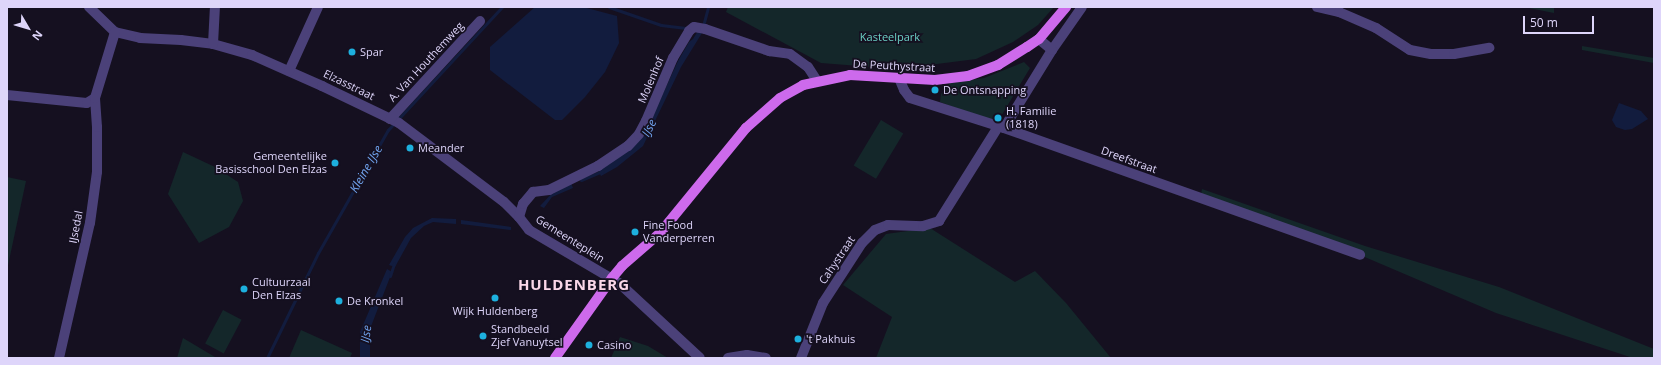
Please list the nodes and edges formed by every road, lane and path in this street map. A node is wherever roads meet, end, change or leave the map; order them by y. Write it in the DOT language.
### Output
graph roads {
  1 [pos="89,7"];
  2 [pos="214,7"];
  3 [pos="318,7"];
  4 [pos="1066,7"];
  5 [pos="1082,7"];
  6 [pos="1317,7"];
  7 [pos="480,21"];
  8 [pos="115,32"];
  9 [pos="1039,39"];
  10 [pos="213,44"];
  11 [pos="1490,48"];
  12 [pos="1052,50"];
  13 [pos="289,71"];
  14 [pos="899,78"];
  15 [pos="817,81"];
  16 [pos="7,95"];
  17 [pos="95,98"];
  18 [pos="393,121"];
  19 [pos="1001,128"];
  20 [pos="519,217"];
  21 [pos="1360,255"];
  22 [pos="612,278"];
  23 [pos="563,353"];
  24 [pos="59,358"];
  25 [pos="555,358"];
  26 [pos="700,358"];
  27 [pos="728,358"];
  28 [pos="766,358"];
  29 [pos="801,358"];
  1 -- 8 [label="street"];
  2 -- 10 [label="street"];
  3 -- 13 [label="street"];
  4 -- 9 [label="main road, De Peuthystraat"];
  5 -- 12 [label="street"];
  6 -- 11 [label="street"];
  7 -- 18 [label="street, A. Van Houthemweg"];
  8 -- 10 [label="street, Elzasstraat"];
  8 -- 17 [label="street"];
  9 -- 12 [label="street"];
  9 -- 14 [label="main road, De Peuthystraat"];
  10 -- 13 [label="street, Elzasstraat"];
  12 -- 19 [label="street"];
  13 -- 18 [label="street, Elzasstraat"];
  14 -- 15 [label="main road, De Peuthystraat"];
  14 -- 19 [label="street, Dreefstraat"];
  15 -- 20 [label="street, Molenhof"];
  15 -- 22 [label="main road, De Peuthystraat"];
  16 -- 17 [label="street"];
  17 -- 24 [label="street, IJsedal"];
  18 -- 20 [label="street, Elzasstraat"];
  19 -- 21 [label="street, Dreefstraat"];
  19 -- 29 [label="street, Cahystraat"];
  20 -- 22 [label="street, Gemeenteplein"];
  22 -- 23 [label="main road"];
  22 -- 26 [label="street, Gemeenteplein"];
  23 -- 25 [label="main road"];
  27 -- 28 [label="street"];
}
